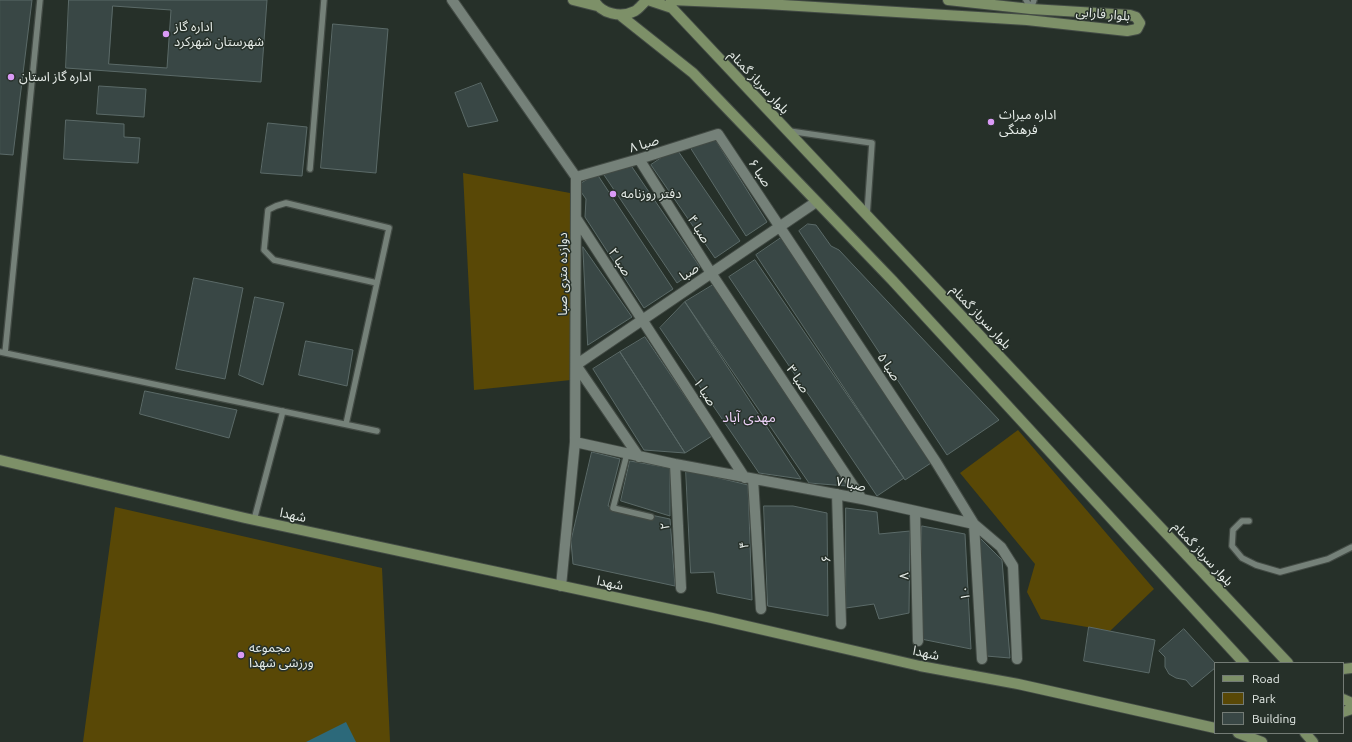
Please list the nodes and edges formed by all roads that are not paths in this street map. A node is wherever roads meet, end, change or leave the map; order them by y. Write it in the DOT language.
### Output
graph roads {
  1 [pos="40,0"];
  2 [pos="324,0"];
  3 [pos="452,0"];
  4 [pos="573,0"];
  5 [pos="647,0"];
  6 [pos="671,0"];
  7 [pos="948,0"];
  8 [pos="766,2"];
  9 [pos="595,3"];
  10 [pos="1030,3"];
  11 [pos="620,15"];
  12 [pos="1027,20"];
  13 [pos="787,131"];
  14 [pos="718,134"];
  15 [pos="639,159"];
  16 [pos="310,169"];
  17 [pos="576,177"];
  18 [pos="816,202"];
  19 [pos="866,215"];
  20 [pos="576,218"];
  21 [pos="780,226"];
  22 [pos="711,273"];
  23 [pos="377,283"];
  24 [pos="642,320"];
  25 [pos="3,352"];
  26 [pos="576,365"];
  27 [pos="283,411"];
  28 [pos="346,424"];
  29 [pos="377,431"];
  30 [pos="575,442"];
  31 [pos="627,454"];
  32 [pos="639,457"];
  33 [pos="0,460"];
  34 [pos="675,464"];
  35 [pos="749,478"];
  36 [pos="836,494"];
  37 [pos="862,499"];
  38 [pos="915,511"];
  39 [pos="651,517"];
  40 [pos="254,520"];
  41 [pos="1250,521"];
  42 [pos="974,524"];
  43 [pos="1352,547"];
  44 [pos="561,586"];
  45 [pos="681,588"];
  46 [pos="761,609"];
  47 [pos="841,624"];
  48 [pos="918,641"];
  49 [pos="982,659"];
  50 [pos="1017,659"];
  51 [pos="1286,661"];
  52 [pos="1243,662"];
  53 [pos="1214,728"];
  54 [pos="1241,734"];
  55 [pos="1306,734"];
  56 [pos="1262,742"];
  57 [pos="1313,742"];
  1 -- 25 [label="lane"];
  2 -- 16 [label="lane"];
  3 -- 17 [label="street"];
  4 -- 9 [label="main road"];
  5 -- 11 [label="main road"];
  5 -- 13 [label="main road, بلوار سرباز گمنام"];
  6 -- 8 [label="main road, بلوار فارابی"];
  7 -- 10 [label="main road, بلوار فارابی"];
  8 -- 12 [label="main road, بلوار فارابی"];
  9 -- 11 [label="main road"];
  10 -- 12 [label="main road"];
  10 -- 12 [label="main road, بلوار فارابی"];
  11 -- 18 [label="main road"];
  13 -- 19 [label="main road, بلوار سرباز گمنام"];
  13 -- 19 [label="lane"];
  14 -- 15 [label="street, صبا ۸"];
  14 -- 21 [label="street, صبا ۶"];
  15 -- 17 [label="street, صبا ۸"];
  15 -- 22 [label="street, صبا ۴"];
  17 -- 20 [label="street, دوازده متری صبا"];
  18 -- 21 [label="street, صبا"];
  18 -- 52 [label="main road"];
  19 -- 51 [label="main road, بلوار سرباز گمنام"];
  20 -- 24 [label="street, صبا ۲"];
  20 -- 26 [label="street, دوازده متری صبا"];
  21 -- 22 [label="street, صبا"];
  21 -- 42 [label="street, صبا ۵"];
  22 -- 24 [label="street, صبا"];
  22 -- 37 [label="street, صبا ۳"];
  23 -- 23 [label="lane"];
  23 -- 28 [label="lane"];
  24 -- 26 [label="street, صبا"];
  24 -- 35 [label="street, صبا ۱"];
  25 -- 27 [label="lane"];
  26 -- 30 [label="street, دوازده متری صبا"];
  26 -- 32 [label="street"];
  27 -- 28 [label="lane"];
  27 -- 40 [label="lane"];
  28 -- 29 [label="lane"];
  30 -- 31 [label="street, صبا ۷"];
  30 -- 44 [label="street, دوازده متری صبا"];
  31 -- 32 [label="street, صبا ۷"];
  31 -- 39 [label="lane"];
  32 -- 34 [label="street, صبا ۷"];
  33 -- 40 [label="main road, شهدا"];
  34 -- 35 [label="street, صبا ۷"];
  34 -- 45 [label="street, ۲"];
  35 -- 36 [label="street, صبا ۷"];
  35 -- 46 [label="street, ۴"];
  36 -- 37 [label="street, صبا ۷"];
  36 -- 47 [label="street, ۶"];
  37 -- 38 [label="street, صبا ۷"];
  38 -- 42 [label="street, صبا ۷"];
  38 -- 48 [label="street, ۸"];
  40 -- 44 [label="main road, شهدا"];
  41 -- 43 [label="lane"];
  42 -- 49 [label="street, ۱۰"];
  42 -- 50 [label="street, صبا ۷"];
  44 -- 53 [label="main road, شهدا"];
  54 -- 56 [label="main road"];
  55 -- 57 [label="main road"];
}
